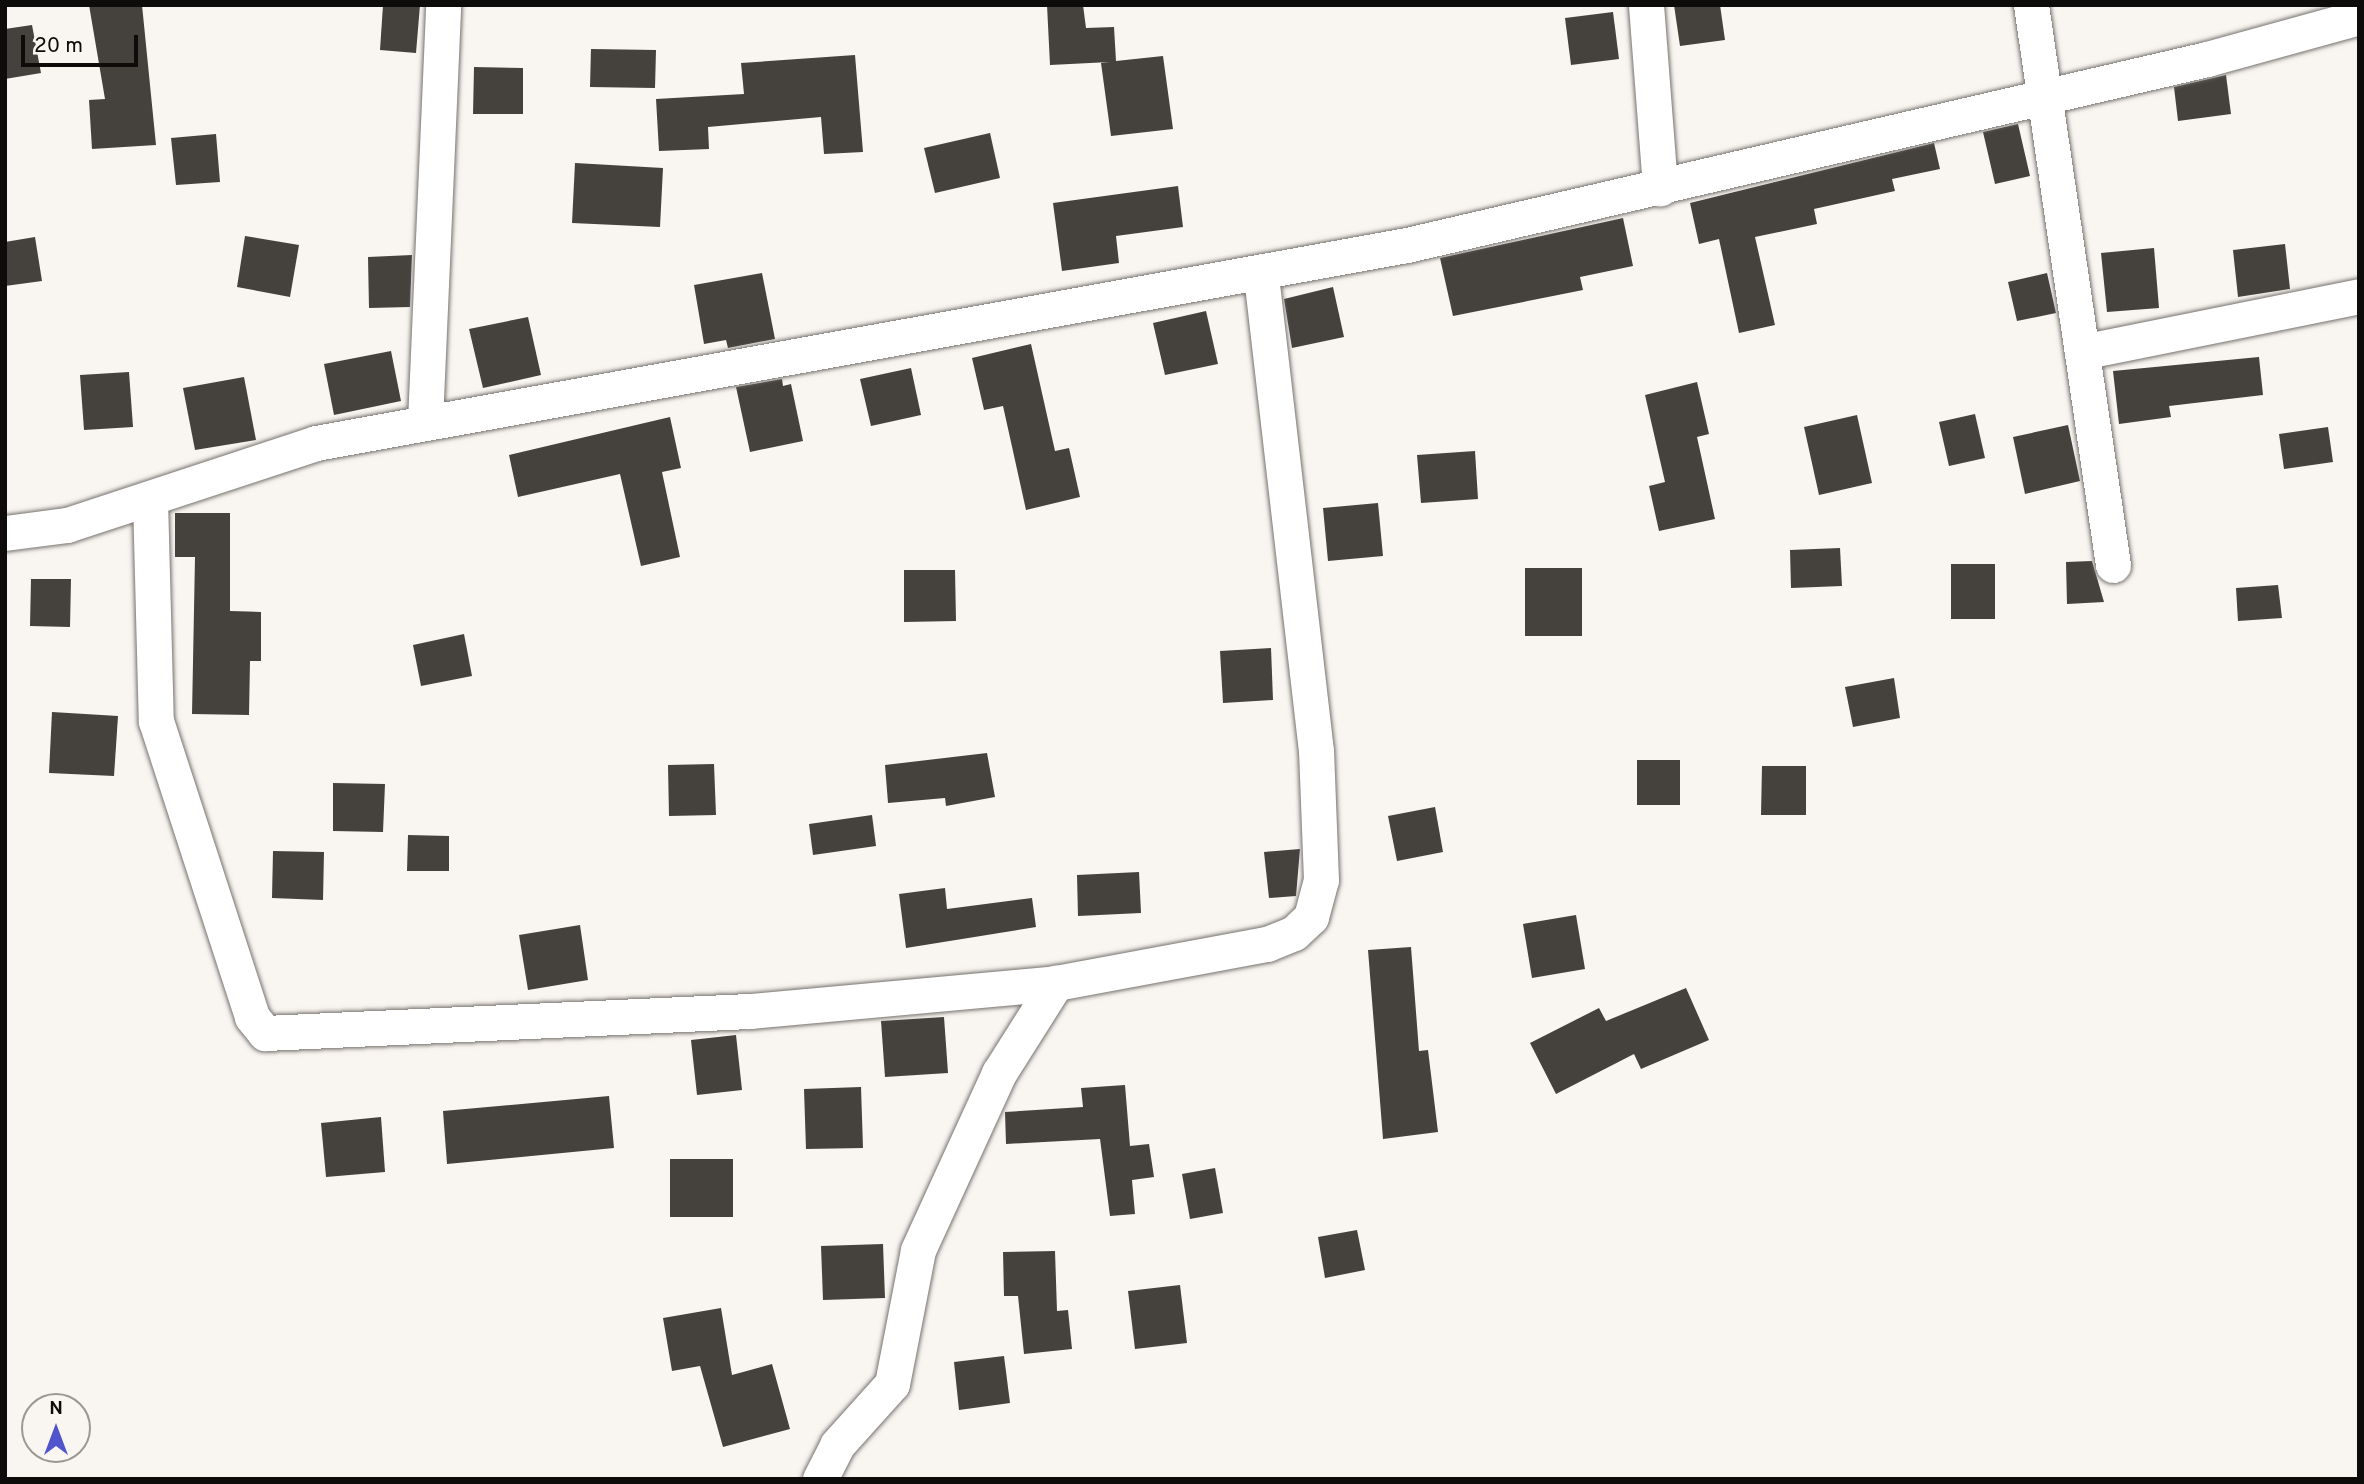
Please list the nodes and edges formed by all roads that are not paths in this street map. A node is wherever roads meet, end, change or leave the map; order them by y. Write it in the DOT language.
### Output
graph roads {
  1 [pos="443,5"];
  2 [pos="1646,5"];
  3 [pos="2031,5"];
  4 [pos="2359,18"];
  5 [pos="2044,96"];
  6 [pos="1660,188"];
  7 [pos="1261,272"];
  8 [pos="2359,296"];
  9 [pos="2081,352"];
  10 [pos="425,422"];
  11 [pos="150,499"];
  12 [pos="5,533"];
  13 [pos="2113,565"];
  14 [pos="1056,983"];
  15 [pos="820,1479"];
  1 -- 10 [label="street"];
  2 -- 6 [label="street"];
  3 -- 5 [label="street"];
  4 -- 5 [label="street"];
  5 -- 6 [label="street"];
  5 -- 9 [label="street"];
  6 -- 7 [label="street"];
  7 -- 10 [label="street"];
  7 -- 14 [label="street"];
  8 -- 9 [label="street"];
  9 -- 13 [label="street"];
  10 -- 11 [label="street"];
  11 -- 12 [label="street"];
  11 -- 14 [label="street"];
  14 -- 15 [label="street"];
}
